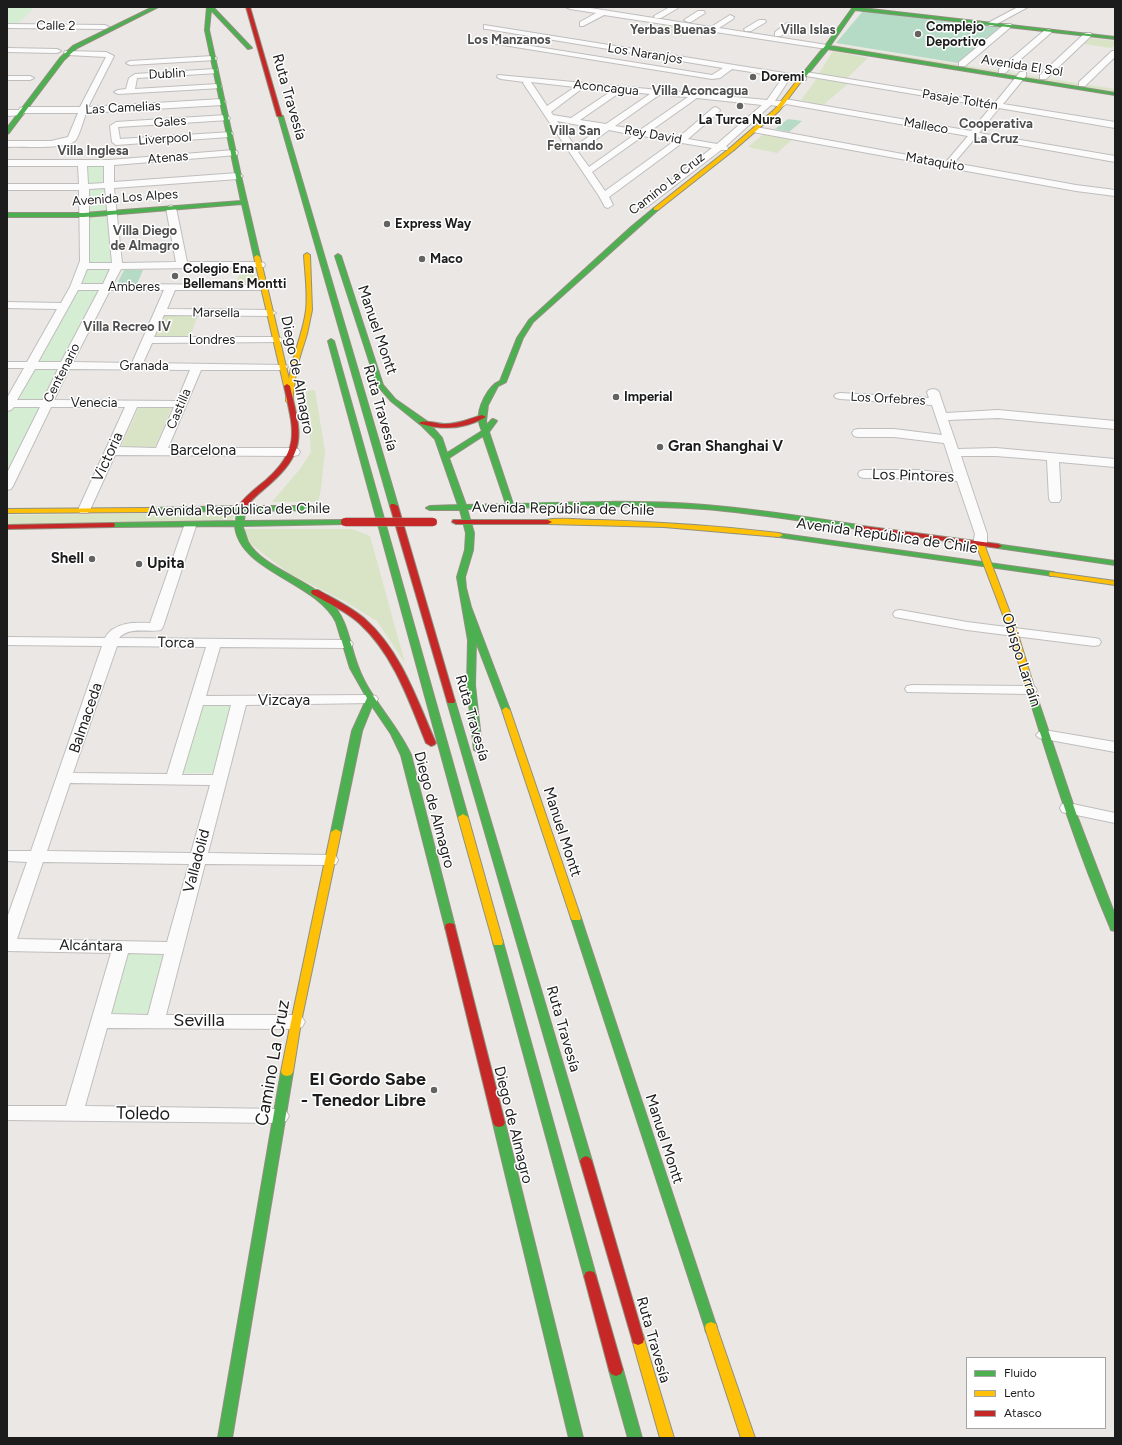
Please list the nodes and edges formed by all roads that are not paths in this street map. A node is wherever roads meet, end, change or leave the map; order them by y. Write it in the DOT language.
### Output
graph roads {
  1 [pos="146,7"];
  2 [pos="156,7"];
  3 [pos="210,7"];
  4 [pos="248,7"];
  5 [pos="570,7"];
  6 [pos="1024,7"];
  7 [pos="601,8"];
  8 [pos="674,8"];
  9 [pos="855,8"];
  10 [pos="630,12"];
  11 [pos="701,13"];
  12 [pos="658,16"];
  13 [pos="730,17"];
  14 [pos="688,20"];
  15 [pos="762,22"];
  16 [pos="582,24"];
  17 [pos="990,24"];
  18 [pos="7,26"];
  19 [pos="790,26"];
  20 [pos="1008,26"];
  21 [pos="105,27"];
  22 [pos="244,27"];
  23 [pos="715,27"];
  24 [pos="748,29"];
  25 [pos="1049,31"];
  26 [pos="778,34"];
  27 [pos="1088,35"];
  28 [pos="1115,38"];
  29 [pos="828,45"];
  30 [pos="7,50"];
  31 [pos="57,51"];
  32 [pos="633,52"];
  33 [pos="68,53"];
  34 [pos="1115,53"];
  35 [pos="213,58"];
  36 [pos="44,61"];
  37 [pos="619,62"];
  38 [pos="130,63"];
  39 [pos="962,64"];
  40 [pos="729,67"];
  41 [pos="215,71"];
  42 [pos="1002,71"];
  43 [pos="32,75"];
  44 [pos="788,76"];
  45 [pos="804,76"];
  46 [pos="1021,76"];
  47 [pos="501,77"];
  48 [pos="1043,77"];
  49 [pos="7,78"];
  50 [pos="527,83"];
  51 [pos="1082,84"];
  52 [pos="582,85"];
  53 [pos="218,86"];
  54 [pos="620,89"];
  55 [pos="1115,89"];
  56 [pos="21,90"];
  57 [pos="130,91"];
  58 [pos="118,92"];
  59 [pos="656,93"];
  60 [pos="1115,94"];
  61 [pos="696,96"];
  62 [pos="222,102"];
  63 [pos="769,103"];
  64 [pos="784,103"];
  65 [pos="997,106"];
  66 [pos="83,110"];
  67 [pos="716,110"];
  68 [pos="22,112"];
  69 [pos="7,113"];
  70 [pos="548,114"];
  71 [pos="226,118"];
  72 [pos="573,121"];
  73 [pos="1115,125"];
  74 [pos="114,126"];
  75 [pos="609,127"];
  76 [pos="756,130"];
  77 [pos="7,132"];
  78 [pos="643,133"];
  79 [pos="229,134"];
  80 [pos="974,134"];
  81 [pos="681,140"];
  82 [pos="7,144"];
  83 [pos="289,147"];
  84 [pos="719,147"];
  85 [pos="732,149"];
  86 [pos="574,151"];
  87 [pos="234,153"];
  88 [pos="302,159"];
  89 [pos="1115,159"];
  90 [pos="7,163"];
  91 [pos="82,163"];
  92 [pos="109,163"];
  93 [pos="949,164"];
  94 [pos="587,172"];
  95 [pos="238,176"];
  96 [pos="109,186"];
  97 [pos="7,187"];
  98 [pos="84,187"];
  99 [pos="1115,193"];
  100 [pos="604,196"];
  101 [pos="244,202"];
  102 [pos="608,205"];
  103 [pos="644,205"];
  104 [pos="171,208"];
  105 [pos="112,213"];
  106 [pos="7,215"];
  107 [pos="84,215"];
  108 [pos="324,264"];
  109 [pos="182,265"];
  110 [pos="260,265"];
  111 [pos="84,266"];
  112 [pos="117,266"];
  113 [pos="75,287"];
  114 [pos="107,287"];
  115 [pos="170,287"];
  116 [pos="265,287"];
  117 [pos="317,293"];
  118 [pos="7,305"];
  119 [pos="65,306"];
  120 [pos="160,312"];
  121 [pos="271,313"];
  122 [pos="328,331"];
  123 [pos="148,340"];
  124 [pos="277,340"];
  125 [pos="7,365"];
  126 [pos="30,365"];
  127 [pos="65,366"];
  128 [pos="136,366"];
  129 [pos="197,366"];
  130 [pos="282,367"];
  131 [pos="840,396"];
  132 [pos="934,397"];
  133 [pos="289,401"];
  134 [pos="47,403"];
  135 [pos="133,404"];
  136 [pos="181,404"];
  137 [pos="8,405"];
  138 [pos="498,412"];
  139 [pos="941,416"];
  140 [pos="482,418"];
  141 [pos="423,423"];
  142 [pos="1115,425"];
  143 [pos="486,431"];
  144 [pos="858,433"];
  145 [pos="949,440"];
  146 [pos="112,451"];
  147 [pos="161,451"];
  148 [pos="294,452"];
  149 [pos="953,453"];
  150 [pos="445,457"];
  151 [pos="1053,458"];
  152 [pos="1115,463"];
  153 [pos="864,474"];
  154 [pos="962,478"];
  155 [pos="7,486"];
  156 [pos="1055,499"];
  157 [pos="510,505"];
  158 [pos="462,507"];
  159 [pos="328,508"];
  160 [pos="367,508"];
  161 [pos="407,508"];
  162 [pos="426,508"];
  163 [pos="240,509"];
  164 [pos="84,510"];
  165 [pos="7,511"];
  166 [pos="808,520"];
  167 [pos="468,522"];
  168 [pos="239,525"];
  169 [pos="190,526"];
  170 [pos="7,527"];
  171 [pos="791,536"];
  172 [pos="980,544"];
  173 [pos="1115,563"];
  174 [pos="987,564"];
  175 [pos="1115,583"];
  176 [pos="315,592"];
  177 [pos="467,607"];
  178 [pos="900,614"];
  179 [pos="156,626"];
  180 [pos="1014,631"];
  181 [pos="7,641"];
  182 [pos="1094,642"];
  183 [pos="112,643"];
  184 [pos="171,643"];
  185 [pos="214,644"];
  186 [pos="346,644"];
  187 [pos="912,689"];
  188 [pos="1030,690"];
  189 [pos="371,699"];
  190 [pos="197,700"];
  191 [pos="240,701"];
  192 [pos="1044,736"];
  193 [pos="1115,747"];
  194 [pos="64,778"];
  195 [pos="173,779"];
  196 [pos="219,780"];
  197 [pos="460,806"];
  198 [pos="1068,808"];
  199 [pos="485,813"];
  200 [pos="1115,818"];
  201 [pos="7,856"];
  202 [pos="37,856"];
  203 [pos="198,858"];
  204 [pos="330,860"];
  205 [pos="1107,891"];
  206 [pos="1115,928"];
  207 [pos="7,944"];
  208 [pos="121,947"];
  209 [pos="174,948"];
  210 [pos="101,1020"];
  211 [pos="155,1021"];
  212 [pos="296,1022"];
  213 [pos="7,1113"];
  214 [pos="73,1114"];
  215 [pos="279,1116"];
  216 [pos="225,1438"];
  217 [pos="576,1438"];
  218 [pos="635,1438"];
  219 [pos="667,1438"];
  220 [pos="748,1438"];
  1 -- 21 [label="main road"];
  2 -- 33 [label="main road"];
  3 -- 22 [label="main road, Ruta Travesía"];
  3 -- 35 [label="main road, Diego de Almagro"];
  4 -- 83 [label="main road, Ruta Travesía"];
  5 -- 7 [label="street, Avenida El Sol"];
  6 -- 17 [label="street"];
  7 -- 10 [label="street, Avenida El Sol"];
  7 -- 16 [label="street"];
  8 -- 12 [label="street"];
  9 -- 17 [label="main road"];
  9 -- 29 [label="main road, Camino La Cruz"];
  10 -- 12 [label="street, Avenida El Sol"];
  10 -- 23 [label="street, Avenida El Sol"];
  11 -- 14 [label="street"];
  12 -- 14 [label="street, Avenida El Sol"];
  13 -- 23 [label="street"];
  14 -- 23 [label="street, Avenida El Sol"];
  15 -- 24 [label="street"];
  17 -- 20 [label="main road"];
  18 -- 21 [label="street, Calle 2"];
  19 -- 26 [label="street"];
  20 -- 25 [label="main road"];
  20 -- 39 [label="street"];
  21 -- 31 [label="main road"];
  23 -- 24 [label="street, Avenida El Sol"];
  23 -- 29 [label="street, Avenida El Sol"];
  24 -- 26 [label="street, Avenida El Sol"];
  25 -- 27 [label="main road"];
  25 -- 42 [label="street"];
  26 -- 29 [label="street, Avenida El Sol"];
  27 -- 28 [label="main road"];
  27 -- 48 [label="street"];
  29 -- 39 [label="main road, Avenida El Sol"];
  29 -- 45 [label="main road, Camino La Cruz"];
  29 -- 46 [label="main road, Avenida El Sol"];
  30 -- 31 [label="street"];
  31 -- 36 [label="main road"];
  32 -- 37 [label="street"];
  32 -- 37 [label="street, Los Naranjos"];
  32 -- 40 [label="street, Los Naranjos"];
  33 -- 66 [label="street"];
  33 -- 68 [label="main road"];
  34 -- 51 [label="street"];
  35 -- 38 [label="street"];
  35 -- 41 [label="main road, Diego de Almagro"];
  37 -- 40 [label="street"];
  39 -- 42 [label="main road, Avenida El Sol"];
  40 -- 44 [label="street, Los Naranjos"];
  41 -- 53 [label="main road, Diego de Almagro"];
  41 -- 57 [label="street, Dublin"];
  42 -- 46 [label="main road, Avenida El Sol"];
  43 -- 49 [label="street"];
  43 -- 56 [label="main road"];
  44 -- 45 [label="street, Los Naranjos"];
  44 -- 63 [label="street"];
  45 -- 64 [label="main road, Camino La Cruz"];
  45 -- 65 [label="street, Pasaje Toltén"];
  46 -- 48 [label="main road, Avenida El Sol"];
  46 -- 60 [label="main road, Avenida El Sol"];
  46 -- 65 [label="street"];
  47 -- 52 [label="street, Aconcagua"];
  48 -- 51 [label="main road, Avenida El Sol"];
  50 -- 70 [label="street"];
  51 -- 55 [label="main road, Avenida El Sol"];
  52 -- 54 [label="street, Aconcagua"];
  52 -- 70 [label="street"];
  53 -- 57 [label="street"];
  53 -- 62 [label="main road, Diego de Almagro"];
  54 -- 59 [label="street, Aconcagua"];
  54 -- 72 [label="street"];
  57 -- 58 [label="street"];
  59 -- 61 [label="street, Aconcagua"];
  59 -- 75 [label="street"];
  61 -- 63 [label="street, Aconcagua"];
  61 -- 78 [label="street"];
  62 -- 66 [label="street, Las Camelias"];
  62 -- 71 [label="main road, Diego de Almagro"];
  63 -- 64 [label="street, Aconcagua"];
  63 -- 84 [label="street"];
  64 -- 76 [label="main road, Camino La Cruz"];
  64 -- 80 [label="street, Malleco"];
  65 -- 73 [label="street, Pasaje Toltén"];
  65 -- 80 [label="street"];
  66 -- 68 [label="street, Las Camelias"];
  66 -- 82 [label="street"];
  67 -- 81 [label="street"];
  68 -- 69 [label="street, Las Camelias"];
  68 -- 77 [label="main road"];
  70 -- 72 [label="street, Rey David"];
  70 -- 86 [label="street"];
  71 -- 74 [label="street, Gales"];
  71 -- 79 [label="main road, Diego de Almagro"];
  72 -- 75 [label="street, Rey David"];
  74 -- 79 [label="street, Liverpool"];
  75 -- 78 [label="street, Rey David"];
  75 -- 86 [label="street"];
  76 -- 85 [label="main road, Camino La Cruz"];
  76 -- 93 [label="street, Mataquito"];
  78 -- 81 [label="street, Rey David"];
  78 -- 94 [label="street"];
  79 -- 87 [label="main road, Diego de Almagro"];
  80 -- 89 [label="street, Malleco"];
  80 -- 93 [label="street"];
  81 -- 84 [label="street, Rey David"];
  81 -- 100 [label="street"];
  83 -- 88 [label="main road"];
  83 -- 108 [label="main road, Ruta Travesía"];
  84 -- 85 [label="street, Rey David"];
  84 -- 103 [label="street"];
  85 -- 140 [label="main road, Camino La Cruz"];
  86 -- 94 [label="street"];
  87 -- 92 [label="street, Atenas"];
  87 -- 95 [label="main road, Diego de Almagro"];
  90 -- 91 [label="street, Atenas"];
  91 -- 92 [label="street, Atenas"];
  91 -- 98 [label="street, Centenario"];
  92 -- 96 [label="street"];
  93 -- 99 [label="street, Mataquito"];
  94 -- 100 [label="street"];
  95 -- 96 [label="street"];
  95 -- 101 [label="main road, Diego de Almagro"];
  96 -- 98 [label="street"];
  96 -- 105 [label="street"];
  97 -- 98 [label="street"];
  98 -- 107 [label="street, Centenario"];
  100 -- 102 [label="street"];
  101 -- 104 [label="main road, Avenida Los Alpes"];
  101 -- 110 [label="main road, Diego de Almagro"];
  104 -- 105 [label="main road, Avenida Los Alpes"];
  104 -- 109 [label="street"];
  105 -- 107 [label="main road, Avenida Los Alpes"];
  105 -- 112 [label="street"];
  106 -- 107 [label="main road, Avenida Los Alpes"];
  107 -- 111 [label="street, Centenario"];
  108 -- 141 [label="main road, Manuel Montt"];
  108 -- 199 [label="main road, Ruta Travesía"];
  109 -- 110 [label="street, Amberes"];
  109 -- 112 [label="street, Amberes"];
  110 -- 116 [label="main road, Diego de Almagro"];
  111 -- 112 [label="street, Amberes"];
  111 -- 113 [label="street, Centenario"];
  112 -- 114 [label="street, Centenario"];
  113 -- 114 [label="street, Amberes"];
  113 -- 119 [label="street, Centenario"];
  114 -- 115 [label="street, Amberes"];
  114 -- 127 [label="street, Centenario"];
  115 -- 116 [label="street, Amberes"];
  115 -- 120 [label="street"];
  116 -- 121 [label="main road, Diego de Almagro"];
  117 -- 133 [label="main road"];
  118 -- 119 [label="street"];
  119 -- 126 [label="street, Centenario"];
  120 -- 121 [label="street, Marsella"];
  120 -- 123 [label="street"];
  121 -- 124 [label="main road, Diego de Almagro"];
  122 -- 197 [label="main road, Ruta Travesía"];
  123 -- 124 [label="street, Londres"];
  123 -- 128 [label="street"];
  124 -- 130 [label="main road, Diego de Almagro"];
  125 -- 126 [label="street, Granada"];
  126 -- 127 [label="street, Granada"];
  126 -- 137 [label="street, Centenario"];
  127 -- 128 [label="street, Granada"];
  127 -- 134 [label="street, Centenario"];
  128 -- 129 [label="street, Granada"];
  129 -- 130 [label="street, Granada"];
  129 -- 136 [label="street, Castilla"];
  130 -- 133 [label="main road, Diego de Almagro"];
  131 -- 132 [label="street, Los Orfebres"];
  132 -- 139 [label="street, Obispo Larraín"];
  133 -- 148 [label="main road, Diego de Almagro"];
  134 -- 135 [label="street, Venecia"];
  134 -- 137 [label="street, Venecia"];
  134 -- 155 [label="street, Centenario"];
  135 -- 136 [label="street, Venecia"];
  135 -- 146 [label="street, Victoria"];
  136 -- 147 [label="street, Castilla"];
  138 -- 143 [label="main road"];
  139 -- 142 [label="street"];
  139 -- 145 [label="street, Obispo Larraín"];
  140 -- 141 [label="main road"];
  140 -- 143 [label="main road"];
  141 -- 150 [label="main road, Manuel Montt"];
  143 -- 150 [label="main road"];
  143 -- 157 [label="main road"];
  144 -- 145 [label="street"];
  145 -- 149 [label="street, Obispo Larraín"];
  146 -- 147 [label="street, Barcelona"];
  146 -- 164 [label="street, Victoria"];
  147 -- 148 [label="street, Barcelona"];
  148 -- 163 [label="main road, Diego de Almagro"];
  149 -- 151 [label="street"];
  149 -- 154 [label="street, Obispo Larraín"];
  150 -- 158 [label="main road, Manuel Montt"];
  151 -- 152 [label="street"];
  151 -- 156 [label="street"];
  153 -- 154 [label="street, Los Pintores"];
  154 -- 172 [label="street, Obispo Larraín"];
  157 -- 158 [label="main road, Avenida República de Chile"];
  157 -- 166 [label="main road, Avenida República de Chile"];
  158 -- 162 [label="main road, Avenida República de Chile"];
  158 -- 167 [label="main road, Manuel Montt"];
  159 -- 163 [label="main road, Avenida República de Chile"];
  160 -- 161 [label="main road"];
  163 -- 164 [label="main road, Avenida República de Chile"];
  163 -- 168 [label="main road, Diego de Almagro"];
  164 -- 165 [label="main road, Avenida República de Chile"];
  166 -- 171 [label="main road"];
  166 -- 172 [label="main road, Avenida República de Chile"];
  167 -- 168 [label="main road, Avenida República de Chile, bridge"];
  167 -- 171 [label="main road, Avenida República de Chile"];
  167 -- 177 [label="main road, Manuel Montt"];
  168 -- 169 [label="main road, Avenida República de Chile"];
  168 -- 176 [label="main road, Diego de Almagro"];
  169 -- 170 [label="main road, Avenida República de Chile"];
  169 -- 179 [label="street"];
  171 -- 174 [label="main road, Avenida República de Chile"];
  172 -- 173 [label="main road, Avenida República de Chile"];
  172 -- 174 [label="main road, Obispo Larraín"];
  174 -- 175 [label="main road, Avenida República de Chile"];
  174 -- 180 [label="main road, Obispo Larraín"];
  176 -- 186 [label="main road, Diego de Almagro"];
  176 -- 197 [label="main road"];
  177 -- 199 [label="main road"];
  177 -- 220 [label="main road, Manuel Montt"];
  178 -- 180 [label="street"];
  179 -- 183 [label="street, Balmaceda"];
  179 -- 184 [label="street"];
  180 -- 182 [label="street"];
  180 -- 188 [label="main road, Obispo Larraín"];
  181 -- 183 [label="street, Torca"];
  183 -- 184 [label="street, Torca"];
  183 -- 194 [label="street, Balmaceda"];
  184 -- 185 [label="street, Torca"];
  185 -- 186 [label="street, Torca"];
  185 -- 190 [label="street"];
  186 -- 189 [label="main road, Diego de Almagro"];
  187 -- 188 [label="street"];
  188 -- 192 [label="main road, Obispo Larraín"];
  189 -- 191 [label="street, Vizcaya"];
  189 -- 204 [label="main road, Camino La Cruz"];
  189 -- 217 [label="main road, Diego de Almagro"];
  190 -- 191 [label="street, Vizcaya"];
  190 -- 195 [label="street"];
  191 -- 196 [label="street, Valladolid"];
  192 -- 193 [label="street"];
  192 -- 198 [label="main road, Obispo Larraín"];
  194 -- 195 [label="street"];
  194 -- 202 [label="street, Balmaceda"];
  195 -- 196 [label="street"];
  196 -- 203 [label="street, Valladolid"];
  197 -- 218 [label="main road, Ruta Travesía"];
  198 -- 200 [label="street"];
  198 -- 205 [label="main road, Obispo Larraín"];
  199 -- 219 [label="main road, Ruta Travesía"];
  201 -- 202 [label="street"];
  202 -- 203 [label="street"];
  202 -- 207 [label="street, Balmaceda"];
  203 -- 204 [label="street"];
  203 -- 209 [label="street, Valladolid"];
  204 -- 212 [label="main road, Camino La Cruz"];
  205 -- 206 [label="main road, Obispo Larraín"];
  207 -- 208 [label="street, Alcántara"];
  208 -- 209 [label="street, Alcántara"];
  208 -- 210 [label="street"];
  209 -- 211 [label="street, Valladolid"];
  210 -- 211 [label="street, Sevilla"];
  210 -- 214 [label="street"];
  211 -- 212 [label="street, Sevilla"];
  212 -- 215 [label="main road, Camino La Cruz"];
  213 -- 214 [label="street, Toledo"];
  214 -- 215 [label="street, Toledo"];
  215 -- 216 [label="main road, Camino La Cruz"];
}
